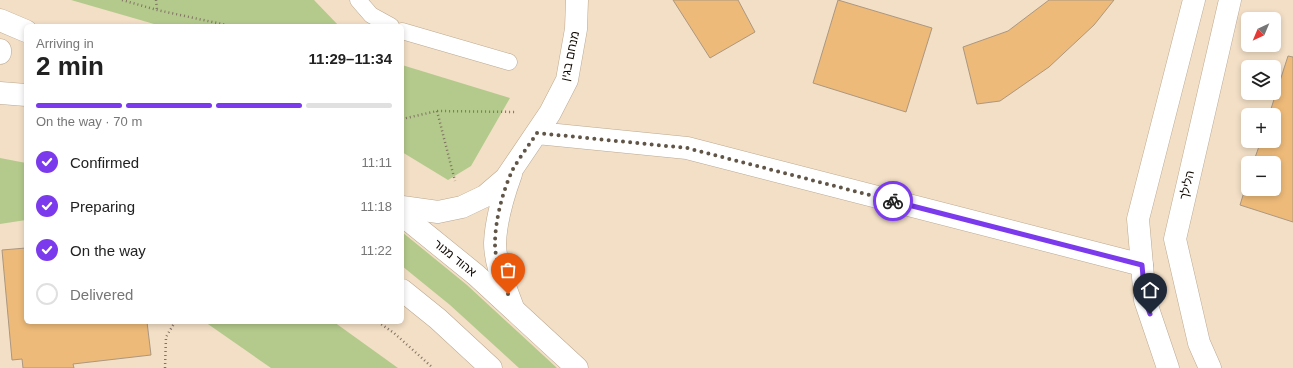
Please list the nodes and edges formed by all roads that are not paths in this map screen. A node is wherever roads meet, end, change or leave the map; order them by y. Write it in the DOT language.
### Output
graph roads {
  1 [pos="358,0"];
  2 [pos="577,0"];
  3 [pos="1194,0"];
  4 [pos="1230,0"];
  5 [pos="0,20"];
  6 [pos="387,24"];
  7 [pos="24,30"];
  8 [pos="404,32"];
  9 [pos="0,50"];
  10 [pos="0,54"];
  11 [pos="509,62"];
  12 [pos="0,92"];
  13 [pos="24,95"];
  14 [pos="537,133"];
  15 [pos="513,169"];
  16 [pos="404,206"];
  17 [pos="404,217"];
  18 [pos="1142,265"];
  19 [pos="404,292"];
  20 [pos="513,308"];
  21 [pos="491,368"];
  22 [pos="577,368"];
  23 [pos="1168,368"];
  24 [pos="1210,368"];
  1 -- 6 [label="lane"];
  2 -- 14 [label="street, מנחם בגין"];
  3 -- 18 [label="street"];
  4 -- 24 [label="street, הלילך"];
  5 -- 7 [label="street"];
  8 -- 11 [label="lane"];
  9 -- 10 [label="street"];
  12 -- 13 [label="street"];
  14 -- 15 [label="street, מנחם בגין"];
  14 -- 18 [label="street"];
  15 -- 16 [label="street, מנחם בגין"];
  15 -- 20 [label="street, מנחם בגין"];
  17 -- 20 [label="street, אהוד מנור"];
  18 -- 23 [label="street"];
  19 -- 21 [label="street"];
  20 -- 22 [label="street, אהוד מנור"];
}
